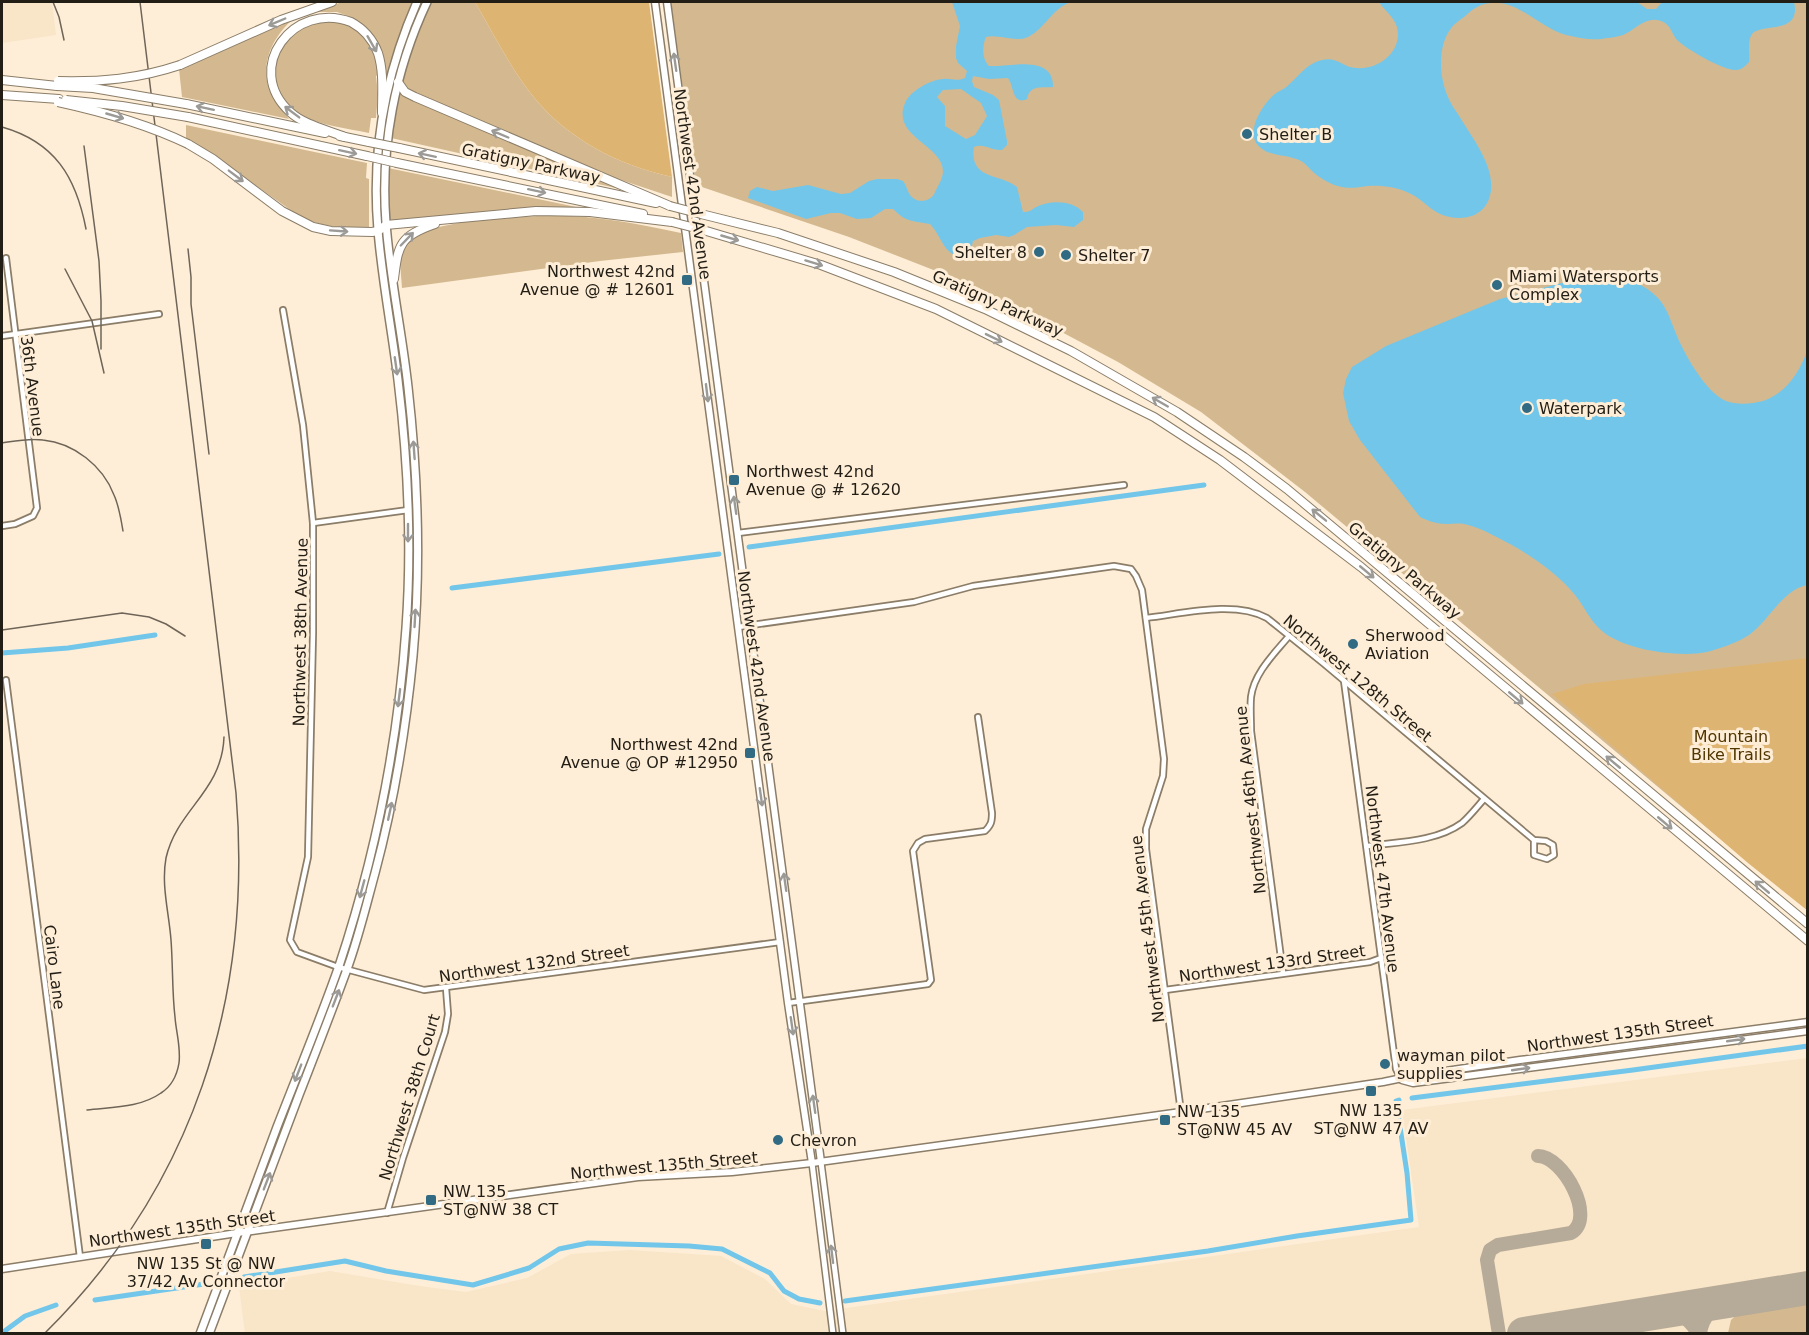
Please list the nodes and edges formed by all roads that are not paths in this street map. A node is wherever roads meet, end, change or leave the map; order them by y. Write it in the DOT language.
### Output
graph roads {
  1 [pos="332,2"];
  2 [pos="417,2"];
  3 [pos="427,2"];
  4 [pos="655,2"];
  5 [pos="667,2"];
  6 [pos="2,80"];
  7 [pos="398,82"];
  8 [pos="57,83"];
  9 [pos="2,95"];
  10 [pos="59,101"];
  11 [pos="382,113"];
  12 [pos="345,137"];
  13 [pos="670,206"];
  14 [pos="446,220"];
  15 [pos="672,222"];
  16 [pos="386,225"];
  17 [pos="378,231"];
  18 [pos="6,258"];
  19 [pos="394,279"];
  20 [pos="283,310"];
  21 [pos="709,313"];
  22 [pos="159,314"];
  23 [pos="697,315"];
  24 [pos="15,334"];
  25 [pos="2,336"];
  26 [pos="725,431"];
  27 [pos="712,433"];
  28 [pos="1124,484"];
  29 [pos="417,508"];
  30 [pos="408,510"];
  31 [pos="313,523"];
  32 [pos="2,526"];
  33 [pos="738,533"];
  34 [pos="1146,618"];
  35 [pos="750,625"];
  36 [pos="738,627"];
  37 [pos="1288,636"];
  38 [pos="6,680"];
  39 [pos="1344,681"];
  40 [pos="758,682"];
  41 [pos="746,683"];
  42 [pos="978,717"];
  43 [pos="765,737"];
  44 [pos="753,740"];
  45 [pos="1484,799"];
  46 [pos="1534,840"];
  47 [pos="1367,846"];
  48 [pos="1808,924"];
  49 [pos="792,940"];
  50 [pos="780,942"];
  51 [pos="1808,942"];
  52 [pos="297,952"];
  53 [pos="1381,958"];
  54 [pos="338,967"];
  55 [pos="347,970"];
  56 [pos="1283,973"];
  57 [pos="446,988"];
  58 [pos="1165,990"];
  59 [pos="800,1001"];
  60 [pos="788,1003"];
  61 [pos="1808,1022"];
  62 [pos="1808,1031"];
  63 [pos="1704,1035"];
  64 [pos="1705,1044"];
  65 [pos="1401,1079"];
  66 [pos="1181,1112"];
  67 [pos="821,1162"];
  68 [pos="812,1163"];
  69 [pos="387,1213"];
  70 [pos="248,1231"];
  71 [pos="237,1233"];
  72 [pos="80,1257"];
  73 [pos="2,1269"];
  74 [pos="840,1312"];
  75 [pos="830,1313"];
  76 [pos="200,1334"];
  77 [pos="209,1334"];
  78 [pos="833,1334"];
  79 [pos="843,1334"];
  1 -- 8 [label="highway, one-way, bridge"];
  2 -- 11 [label="main road"];
  3 -- 7 [label="main road"];
  4 -- 23 [label="main road, Northwest 42nd Avenue"];
  21 -- 5 [label="main road, Northwest 42nd Avenue, one-way"];
  6 -- 8 [label="highway, Gratigny Parkway"];
  13 -- 7 [label="highway, one-way"];
  7 -- 16 [label="main road"];
  12 -- 8 [label="highway, Gratigny Parkway, one-way, bridge"];
  9 -- 10 [label="highway"];
  10 -- 15 [label="highway, Gratigny Parkway, one-way, bridge"];
  10 -- 17 [label="highway, one-way, bridge"];
  12 -- 11 [label="highway, one-way"];
  11 -- 17 [label="main road"];
  13 -- 12 [label="highway, Gratigny Parkway, one-way, bridge"];
  48 -- 13 [label="highway, Gratigny Parkway, one-way, bridge"];
  14 -- 15 [label="highway"];
  14 -- 16 [label="highway"];
  19 -- 14 [label="highway, one-way"];
  15 -- 51 [label="highway, Gratigny Parkway, one-way, bridge"];
  16 -- 17 [label="highway"];
  16 -- 19 [label="main road"];
  17 -- 30 [label="main road, one-way"];
  18 -- 24 [label="street, 36th Avenue"];
  29 -- 19 [label="main road, one-way"];
  20 -- 31 [label="street, Northwest 38th Avenue"];
  21 -- 23 [label="main road"];
  21 -- 26 [label="main road, Northwest 42nd Avenue"];
  22 -- 24 [label="street"];
  23 -- 27 [label="main road, Northwest 42nd Avenue, one-way"];
  24 -- 25 [label="street"];
  24 -- 32 [label="street, 36th Avenue"];
  26 -- 27 [label="main road"];
  33 -- 26 [label="main road, Northwest 42nd Avenue, one-way"];
  27 -- 36 [label="main road, Northwest 42nd Avenue"];
  28 -- 33 [label="street"];
  29 -- 30 [label="street"];
  55 -- 29 [label="main road, one-way"];
  30 -- 31 [label="street"];
  30 -- 54 [label="main road, one-way"];
  31 -- 52 [label="street, Northwest 38th Avenue"];
  33 -- 35 [label="main road, Northwest 42nd Avenue"];
  34 -- 35 [label="street, Northwest 45th Avenue"];
  34 -- 37 [label="street, Northwest 128th Street"];
  34 -- 58 [label="street, Northwest 45th Avenue"];
  35 -- 36 [label="street"];
  35 -- 40 [label="main road, Northwest 42nd Avenue"];
  36 -- 41 [label="main road, Northwest 42nd Avenue"];
  37 -- 39 [label="street, Northwest 128th Street"];
  37 -- 56 [label="street, Northwest 46th Avenue"];
  38 -- 72 [label="street, Cairo Lane"];
  39 -- 45 [label="street, Northwest 128th Street"];
  39 -- 47 [label="street, Northwest 47th Avenue"];
  40 -- 41 [label="main road"];
  40 -- 43 [label="main road, Northwest 42nd Avenue"];
  41 -- 44 [label="main road, Northwest 42nd Avenue"];
  42 -- 59 [label="street"];
  43 -- 44 [label="main road"];
  49 -- 43 [label="main road, Northwest 42nd Avenue, one-way"];
  44 -- 50 [label="main road, Northwest 42nd Avenue, one-way"];
  45 -- 46 [label="street, Northwest 128th Street"];
  45 -- 47 [label="street"];
  46 -- 46 [label="street"];
  47 -- 53 [label="street, Northwest 47th Avenue"];
  49 -- 50 [label="main road"];
  49 -- 59 [label="main road, Northwest 42nd Avenue"];
  50 -- 57 [label="street, Northwest 132nd Street"];
  50 -- 60 [label="main road, Northwest 42nd Avenue"];
  52 -- 54 [label="street, Northwest 132nd Street"];
  53 -- 56 [label="street, Northwest 133rd Street"];
  53 -- 65 [label="street, Northwest 47th Avenue"];
  54 -- 55 [label="street, Northwest 132nd Street"];
  54 -- 71 [label="main road, one-way"];
  55 -- 57 [label="street, Northwest 132nd Street"];
  70 -- 55 [label="main road, one-way"];
  56 -- 58 [label="street, Northwest 133rd Street"];
  57 -- 69 [label="street, Northwest 38th Court"];
  58 -- 66 [label="street, Northwest 45th Avenue"];
  59 -- 60 [label="street"];
  67 -- 59 [label="main road, Northwest 42nd Avenue, one-way"];
  60 -- 68 [label="main road, Northwest 42nd Avenue, one-way"];
  61 -- 63 [label="main road, Northwest 135th Street"];
  64 -- 62 [label="main road, Northwest 135th Street, one-way"];
  63 -- 64 [label="main road"];
  63 -- 65 [label="main road, Northwest 135th Street"];
  65 -- 64 [label="main road, Northwest 135th Street, one-way"];
  65 -- 66 [label="main road, Northwest 135th Street"];
  66 -- 67 [label="main road, Northwest 135th Street"];
  67 -- 68 [label="main road, Northwest 135th Street"];
  74 -- 67 [label="street, Northwest 42nd Avenue, one-way"];
  68 -- 69 [label="main road, Northwest 135th Street"];
  68 -- 75 [label="street, Northwest 42nd Avenue"];
  69 -- 70 [label="main road, Northwest 135th Street"];
  70 -- 71 [label="main road, Northwest 135th Street"];
  70 -- 77 [label="main road"];
  71 -- 72 [label="main road, Northwest 135th Street"];
  71 -- 76 [label="main road"];
  72 -- 73 [label="main road, Northwest 135th Street"];
  74 -- 75 [label="street"];
  74 -- 79 [label="street, Northwest 42nd Avenue"];
  75 -- 78 [label="street, Northwest 42nd Avenue"];
}
